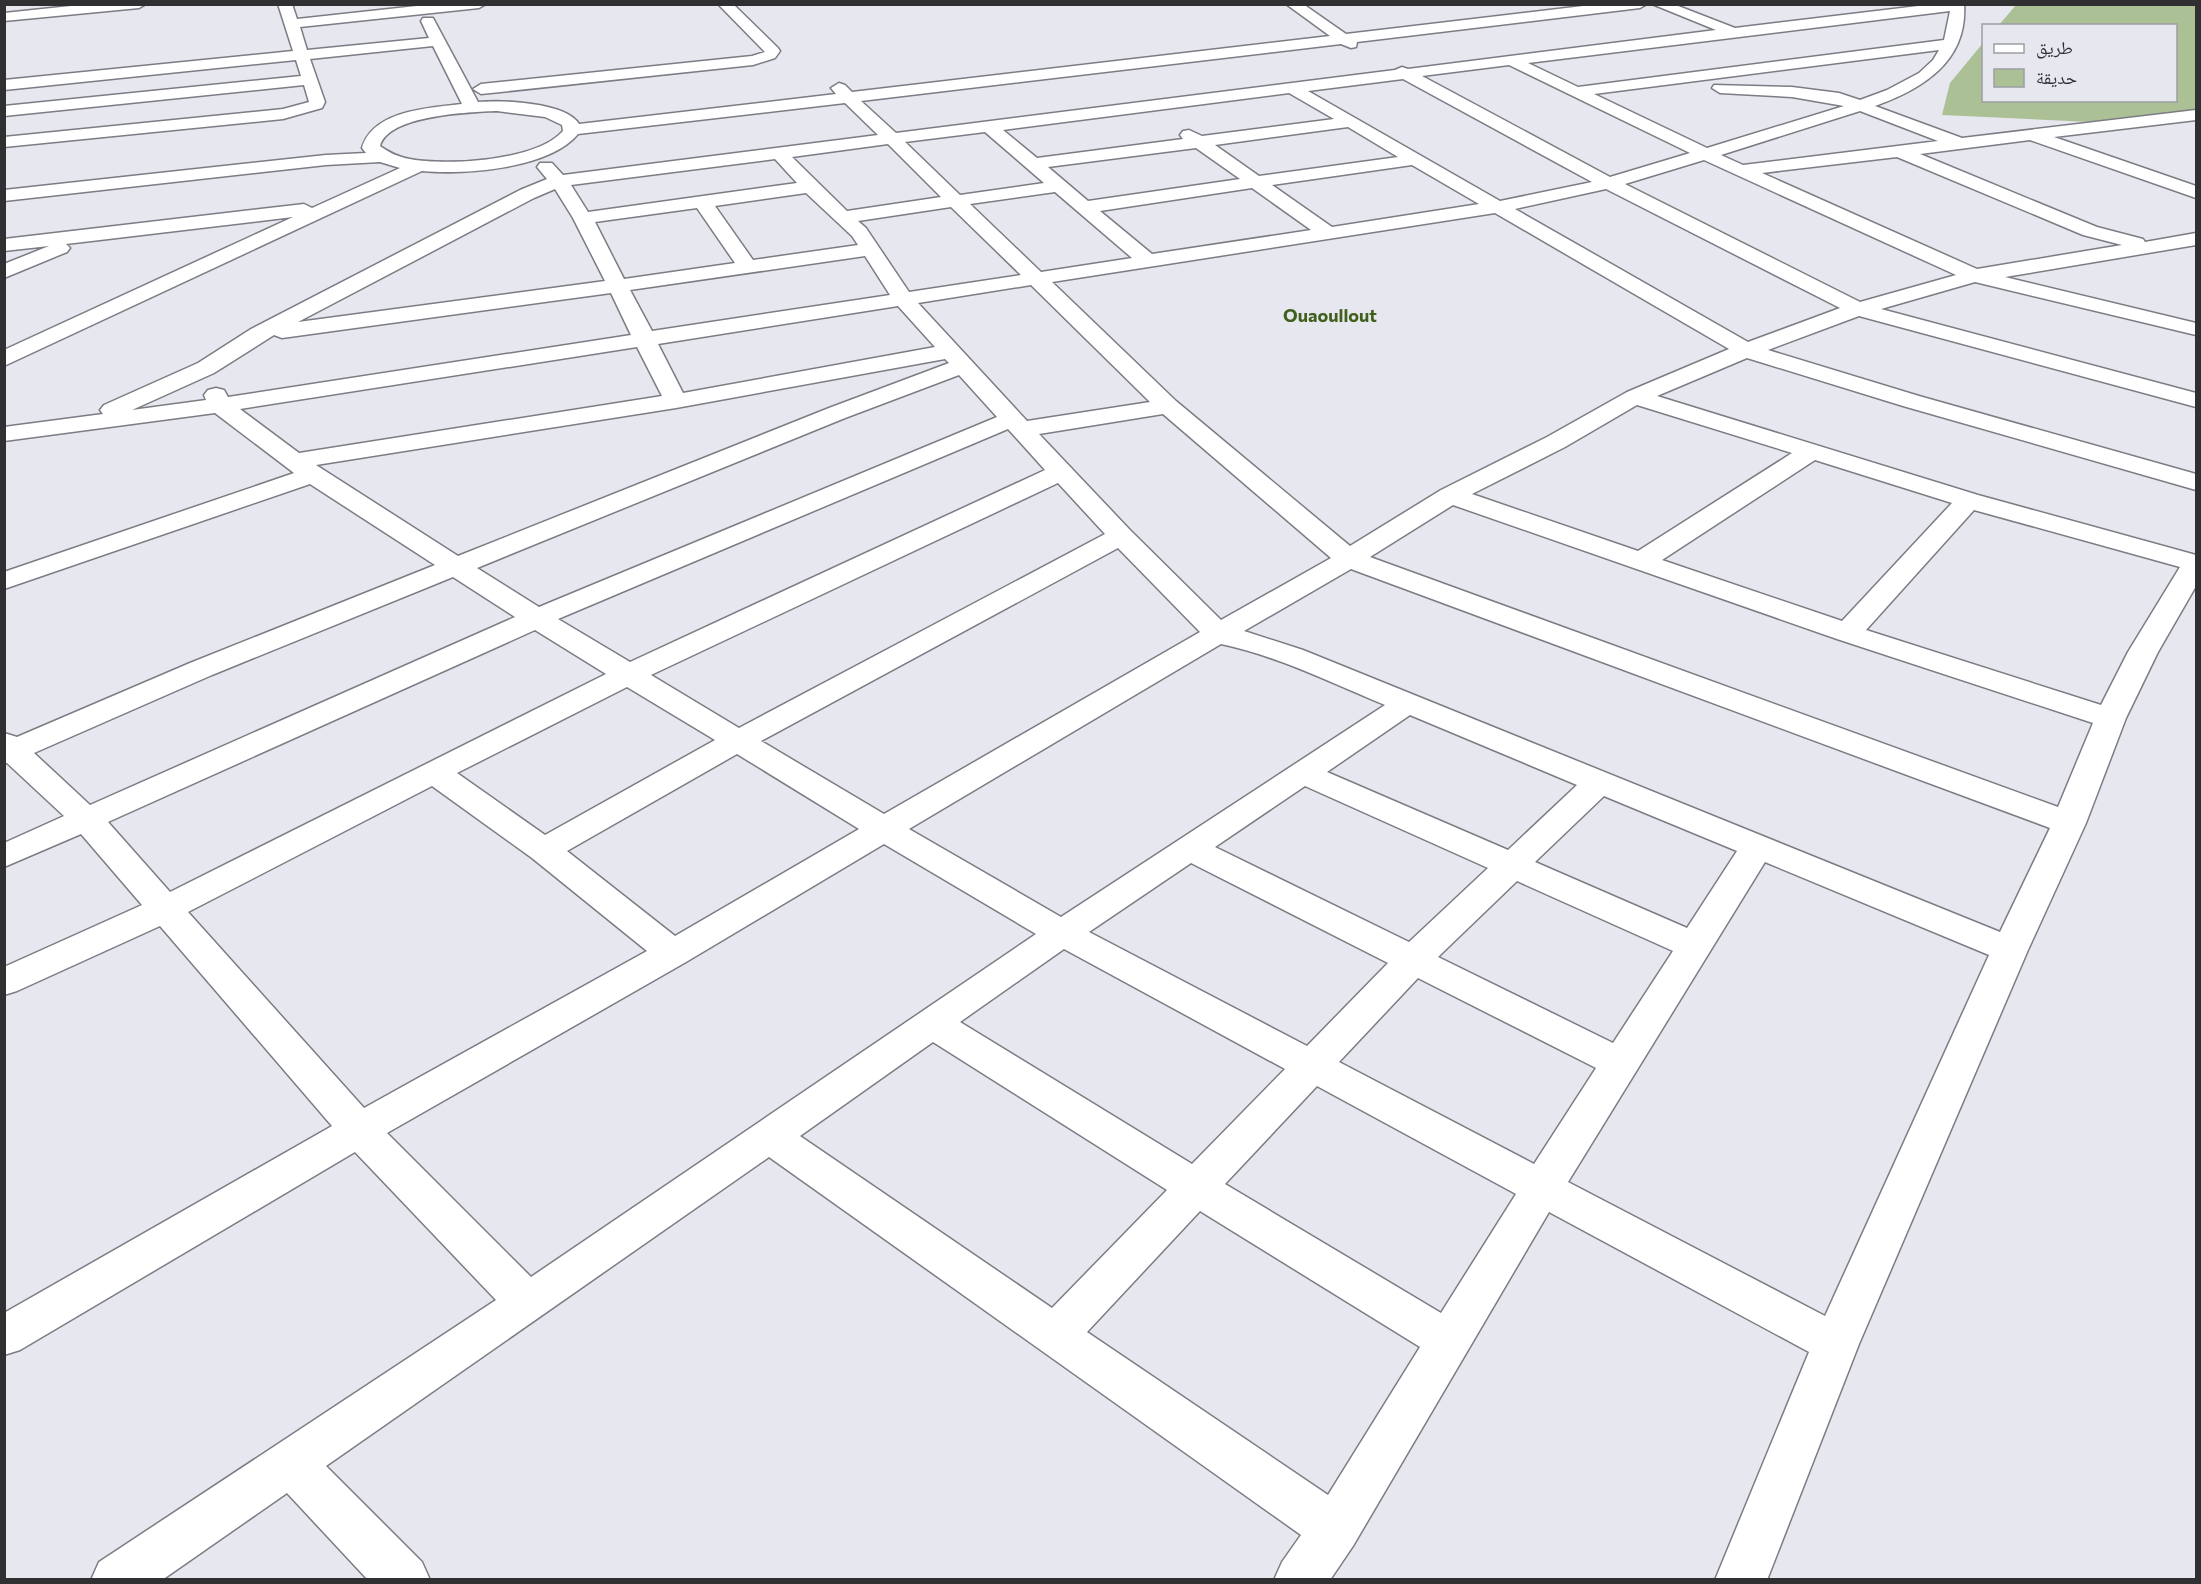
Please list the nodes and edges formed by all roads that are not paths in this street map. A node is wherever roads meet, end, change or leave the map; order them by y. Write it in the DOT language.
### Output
graph roads {
  1 [pos="138,4"];
  2 [pos="285,4"];
  3 [pos="479,4"];
  4 [pos="725,4"];
  5 [pos="1293,4"];
  6 [pos="1556,4"];
  7 [pos="1640,4"];
  8 [pos="1659,4"];
  9 [pos="1689,4"];
  10 [pos="1958,5"];
  11 [pos="94,7"];
  12 [pos="421,7"];
  13 [pos="1875,15"];
  14 [pos="4,16"];
  15 [pos="1490,23"];
  16 [pos="292,24"];
  17 [pos="1758,30"];
  18 [pos="1511,32"];
  19 [pos="1734,32"];
  20 [pos="1337,35"];
  21 [pos="439,41"];
  22 [pos="1532,41"];
  23 [pos="1952,41"];
  24 [pos="1766,44"];
  25 [pos="1793,46"];
  26 [pos="1564,54"];
  27 [pos="302,55"];
  28 [pos="1834,58"];
  29 [pos="1809,60"];
  30 [pos="1512,61"];
  31 [pos="1090,69"];
  32 [pos="1405,74"];
  33 [pos="310,80"];
  34 [pos="1109,81"];
  35 [pos="1637,83"];
  36 [pos="4,85"];
  37 [pos="1293,88"];
  38 [pos="464,91"];
  39 [pos="1576,92"];
  40 [pos="844,93"];
  41 [pos="1127,93"];
  42 [pos="1146,106"];
  43 [pos="1863,106"];
  44 [pos="472,107"];
  45 [pos="4,111"];
  46 [pos="2196,115"];
  47 [pos="2153,119"];
  48 [pos="1352,122"];
  49 [pos="569,125"];
  50 [pos="988,126"];
  51 [pos="2196,133"];
  52 [pos="2030,135"];
  53 [pos="890,138"];
  54 [pos="372,139"];
  55 [pos="4,142"];
  56 [pos="1199,142"];
  57 [pos="1958,143"];
  58 [pos="1899,151"];
  59 [pos="779,153"];
  60 [pos="534,154"];
  61 [pos="1707,155"];
  62 [pos="381,157"];
  63 [pos="1417,159"];
  64 [pos="1033,164"];
  65 [pos="418,166"];
  66 [pos="1743,170"];
  67 [pos="560,181"];
  68 [pos="1253,182"];
  69 [pos="4,183"];
  70 [pos="1608,183"];
  71 [pos="1058,186"];
  72 [pos="810,187"];
  73 [pos="2196,192"];
  74 [pos="4,196"];
  75 [pos="957,200"];
  76 [pos="702,201"];
  77 [pos="333,207"];
  78 [pos="1085,207"];
  79 [pos="1497,207"];
  80 [pos="844,217"];
  81 [pos="583,218"];
  82 [pos="1329,234"];
  83 [pos="92,235"];
  84 [pos="2196,239"];
  85 [pos="4,245"];
  86 [pos="2149,245"];
  87 [pos="869,249"];
  88 [pos="2196,255"];
  89 [pos="1149,262"];
  90 [pos="747,266"];
  91 [pos="4,272"];
  92 [pos="1975,276"];
  93 [pos="1038,279"];
  94 [pos="617,286"];
  95 [pos="903,299"];
  96 [pos="1858,309"];
  97 [pos="2196,329"];
  98 [pos="259,334"];
  99 [pos="646,339"];
  100 [pos="1746,350"];
  101 [pos="958,358"];
  102 [pos="4,359"];
  103 [pos="206,368"];
  104 [pos="1635,397"];
  105 [pos="2196,400"];
  106 [pos="676,401"];
  107 [pos="220,405"];
  108 [pos="1168,406"];
  109 [pos="1017,424"];
  110 [pos="77,426"];
  111 [pos="4,434"];
  112 [pos="1811,452"];
  113 [pos="303,468"];
  114 [pos="1061,472"];
  115 [pos="2196,482"];
  116 [pos="1450,495"];
  117 [pos="1969,500"];
  118 [pos="1121,536"];
  119 [pos="1349,559"];
  120 [pos="1640,562"];
  121 [pos="2196,564"];
  122 [pos="458,567"];
  123 [pos="4,581"];
  124 [pos="537,618"];
  125 [pos="1847,633"];
  126 [pos="1219,634"];
  127 [pos="629,674"];
  128 [pos="1408,703"];
  129 [pos="2110,718"];
  130 [pos="739,740"];
  131 [pos="7,749"];
  132 [pos="434,772"];
  133 [pos="1303,773"];
  134 [pos="1599,782"];
  135 [pos="87,820"];
  136 [pos="2069,823"];
  137 [pos="884,829"];
  138 [pos="1758,847"];
  139 [pos="1189,848"];
  140 [pos="544,850"];
  141 [pos="4,856"];
  142 [pos="1512,866"];
  143 [pos="165,909"];
  144 [pos="1062,933"];
  145 [pos="1695,946"];
  146 [pos="2010,950"];
  147 [pos="673,953"];
  148 [pos="1413,960"];
  149 [pos="4,982"];
  150 [pos="932,1023"];
  151 [pos="1620,1063"];
  152 [pos="1311,1065"];
  153 [pos="359,1130"];
  154 [pos="768,1136"];
  155 [pos="1542,1187"];
  156 [pos="1197,1188"];
  157 [pos="528,1303"];
  158 [pos="1055,1335"];
  159 [pos="4,1336"];
  160 [pos="1449,1341"];
  161 [pos="1836,1344"];
  162 [pos="290,1463"];
  163 [pos="1335,1529"];
  164 [pos="117,1580"];
  165 [pos="404,1580"];
  166 [pos="1300,1580"];
  167 [pos="1741,1580"];
  1 -- 11 [label="street"];
  2 -- 16 [label="street"];
  3 -- 12 [label="street"];
  4 -- 38 [label="street"];
  5 -- 20 [label="street"];
  6 -- 20 [label="street"];
  7 -- 15 [label="street"];
  8 -- 19 [label="street"];
  9 -- 17 [label="street"];
  10 -- 13 [label="street"];
  10 -- 23 [label="street"];
  11 -- 14 [label="street"];
  12 -- 16 [label="street"];
  12 -- 21 [label="street"];
  13 -- 17 [label="street"];
  13 -- 23 [label="street"];
  15 -- 18 [label="street"];
  15 -- 20 [label="street"];
  16 -- 27 [label="street"];
  17 -- 19 [label="street"];
  17 -- 25 [label="street"];
  19 -- 24 [label="street"];
  19 -- 26 [label="street"];
  20 -- 31 [label="street"];
  20 -- 32 [label="street"];
  20 -- 40 [label="street"];
  21 -- 27 [label="street"];
  21 -- 38 [label="street"];
  22 -- 26 [label="street"];
  23 -- 28 [label="street"];
  23 -- 43 [label="street"];
  25 -- 28 [label="street"];
  25 -- 29 [label="street"];
  26 -- 30 [label="street"];
  26 -- 35 [label="street"];
  27 -- 33 [label="street"];
  27 -- 36 [label="street"];
  28 -- 29 [label="street"];
  29 -- 35 [label="street"];
  30 -- 32 [label="street"];
  30 -- 39 [label="street"];
  31 -- 34 [label="street"];
  31 -- 40 [label="street"];
  32 -- 37 [label="street"];
  32 -- 70 [label="street"];
  33 -- 45 [label="street"];
  33 -- 55 [label="street"];
  35 -- 39 [label="street"];
  35 -- 43 [label="street"];
  37 -- 42 [label="street"];
  37 -- 48 [label="street"];
  38 -- 44 [label="street"];
  39 -- 61 [label="street"];
  40 -- 49 [label="street"];
  40 -- 53 [label="street"];
  41 -- 42 [label="street"];
  42 -- 50 [label="street"];
  42 -- 56 [label="street"];
  43 -- 57 [label="street"];
  43 -- 61 [label="street"];
  44 -- 49 [label="street"];
  44 -- 54 [label="street"];
  46 -- 47 [label="street"];
  47 -- 51 [label="street"];
  47 -- 52 [label="street"];
  48 -- 56 [label="street"];
  48 -- 63 [label="street"];
  49 -- 60 [label="street"];
  50 -- 53 [label="street"];
  50 -- 64 [label="street"];
  52 -- 57 [label="street"];
  52 -- 73 [label="street"];
  53 -- 59 [label="street"];
  53 -- 75 [label="street"];
  54 -- 62 [label="street"];
  54 -- 69 [label="street"];
  56 -- 64 [label="street"];
  56 -- 68 [label="street"];
  57 -- 58 [label="street"];
  58 -- 66 [label="street"];
  58 -- 86 [label="street"];
  59 -- 67 [label="street"];
  59 -- 72 [label="street"];
  60 -- 65 [label="street"];
  60 -- 67 [label="street"];
  61 -- 66 [label="street"];
  61 -- 70 [label="street"];
  62 -- 65 [label="street"];
  62 -- 74 [label="street"];
  63 -- 68 [label="street"];
  63 -- 79 [label="street"];
  64 -- 71 [label="street"];
  65 -- 77 [label="street"];
  66 -- 92 [label="street"];
  67 -- 81 [label="street"];
  67 -- 98 [label="street"];
  68 -- 78 [label="street"];
  68 -- 82 [label="street"];
  70 -- 79 [label="street"];
  70 -- 96 [label="street"];
  71 -- 75 [label="street"];
  71 -- 78 [label="street"];
  72 -- 76 [label="street"];
  72 -- 80 [label="street"];
  75 -- 80 [label="street"];
  75 -- 93 [label="street"];
  76 -- 81 [label="street"];
  76 -- 90 [label="street"];
  77 -- 83 [label="street"];
  77 -- 102 [label="street"];
  78 -- 89 [label="street"];
  79 -- 82 [label="street"];
  79 -- 100 [label="street"];
  80 -- 87 [label="street"];
  81 -- 94 [label="street"];
  82 -- 89 [label="street"];
  83 -- 85 [label="street"];
  83 -- 91 [label="street"];
  84 -- 86 [label="street"];
  86 -- 88 [label="street"];
  86 -- 92 [label="street"];
  87 -- 90 [label="street"];
  87 -- 95 [label="street"];
  89 -- 93 [label="street"];
  90 -- 94 [label="street"];
  92 -- 96 [label="street"];
  92 -- 97 [label="street"];
  93 -- 95 [label="street"];
  93 -- 108 [label="street"];
  94 -- 98 [label="street"];
  94 -- 99 [label="street"];
  95 -- 99 [label="street"];
  95 -- 101 [label="street"];
  96 -- 100 [label="street"];
  96 -- 105 [label="street"];
  98 -- 103 [label="street"];
  99 -- 106 [label="street"];
  99 -- 107 [label="street"];
  100 -- 104 [label="street"];
  100 -- 115 [label="street"];
  101 -- 106 [label="street"];
  101 -- 109 [label="street"];
  101 -- 122 [label="street"];
  103 -- 107 [label="street"];
  103 -- 110 [label="street"];
  104 -- 112 [label="street"];
  104 -- 116 [label="street"];
  106 -- 113 [label="street"];
  107 -- 110 [label="street"];
  107 -- 113 [label="street"];
  108 -- 109 [label="street"];
  108 -- 119 [label="street"];
  109 -- 114 [label="street"];
  109 -- 124 [label="street"];
  110 -- 111 [label="street"];
  112 -- 117 [label="street"];
  112 -- 120 [label="street"];
  113 -- 122 [label="street"];
  113 -- 123 [label="street"];
  114 -- 118 [label="street"];
  114 -- 127 [label="street"];
  116 -- 119 [label="street"];
  116 -- 120 [label="street"];
  117 -- 121 [label="street"];
  117 -- 125 [label="street"];
  118 -- 126 [label="street"];
  118 -- 130 [label="street"];
  119 -- 126 [label="street"];
  119 -- 136 [label="street"];
  120 -- 125 [label="street"];
  121 -- 129 [label="street"];
  122 -- 124 [label="street"];
  122 -- 131 [label="street"];
  124 -- 127 [label="street"];
  124 -- 135 [label="street"];
  125 -- 129 [label="street"];
  126 -- 128 [label="street"];
  126 -- 137 [label="street"];
  127 -- 130 [label="street"];
  127 -- 132 [label="street"];
  128 -- 133 [label="street"];
  128 -- 134 [label="street"];
  129 -- 136 [label="street"];
  130 -- 137 [label="street"];
  130 -- 140 [label="street"];
  131 -- 135 [label="street"];
  132 -- 140 [label="street"];
  132 -- 143 [label="street"];
  133 -- 139 [label="street"];
  133 -- 142 [label="street"];
  134 -- 138 [label="street"];
  134 -- 142 [label="street"];
  135 -- 141 [label="street"];
  135 -- 143 [label="street"];
  136 -- 146 [label="street"];
  137 -- 144 [label="street"];
  137 -- 147 [label="street"];
  138 -- 145 [label="street"];
  138 -- 146 [label="street"];
  139 -- 144 [label="street"];
  139 -- 148 [label="street"];
  140 -- 147 [label="street"];
  142 -- 145 [label="street"];
  142 -- 148 [label="street"];
  143 -- 149 [label="street"];
  143 -- 153 [label="street"];
  144 -- 150 [label="street"];
  144 -- 152 [label="street"];
  145 -- 151 [label="street"];
  146 -- 161 [label="street"];
  147 -- 153 [label="street"];
  148 -- 151 [label="street"];
  148 -- 152 [label="street"];
  150 -- 154 [label="street"];
  150 -- 156 [label="street"];
  151 -- 155 [label="street"];
  152 -- 155 [label="street"];
  152 -- 156 [label="street"];
  153 -- 157 [label="street"];
  153 -- 159 [label="street"];
  154 -- 157 [label="street"];
  154 -- 158 [label="street"];
  155 -- 160 [label="street"];
  155 -- 161 [label="street"];
  156 -- 158 [label="street"];
  156 -- 160 [label="street"];
  157 -- 162 [label="street"];
  158 -- 163 [label="street"];
  160 -- 163 [label="street"];
  161 -- 167 [label="street"];
  162 -- 164 [label="street"];
  162 -- 165 [label="street"];
  163 -- 166 [label="street"];
}
